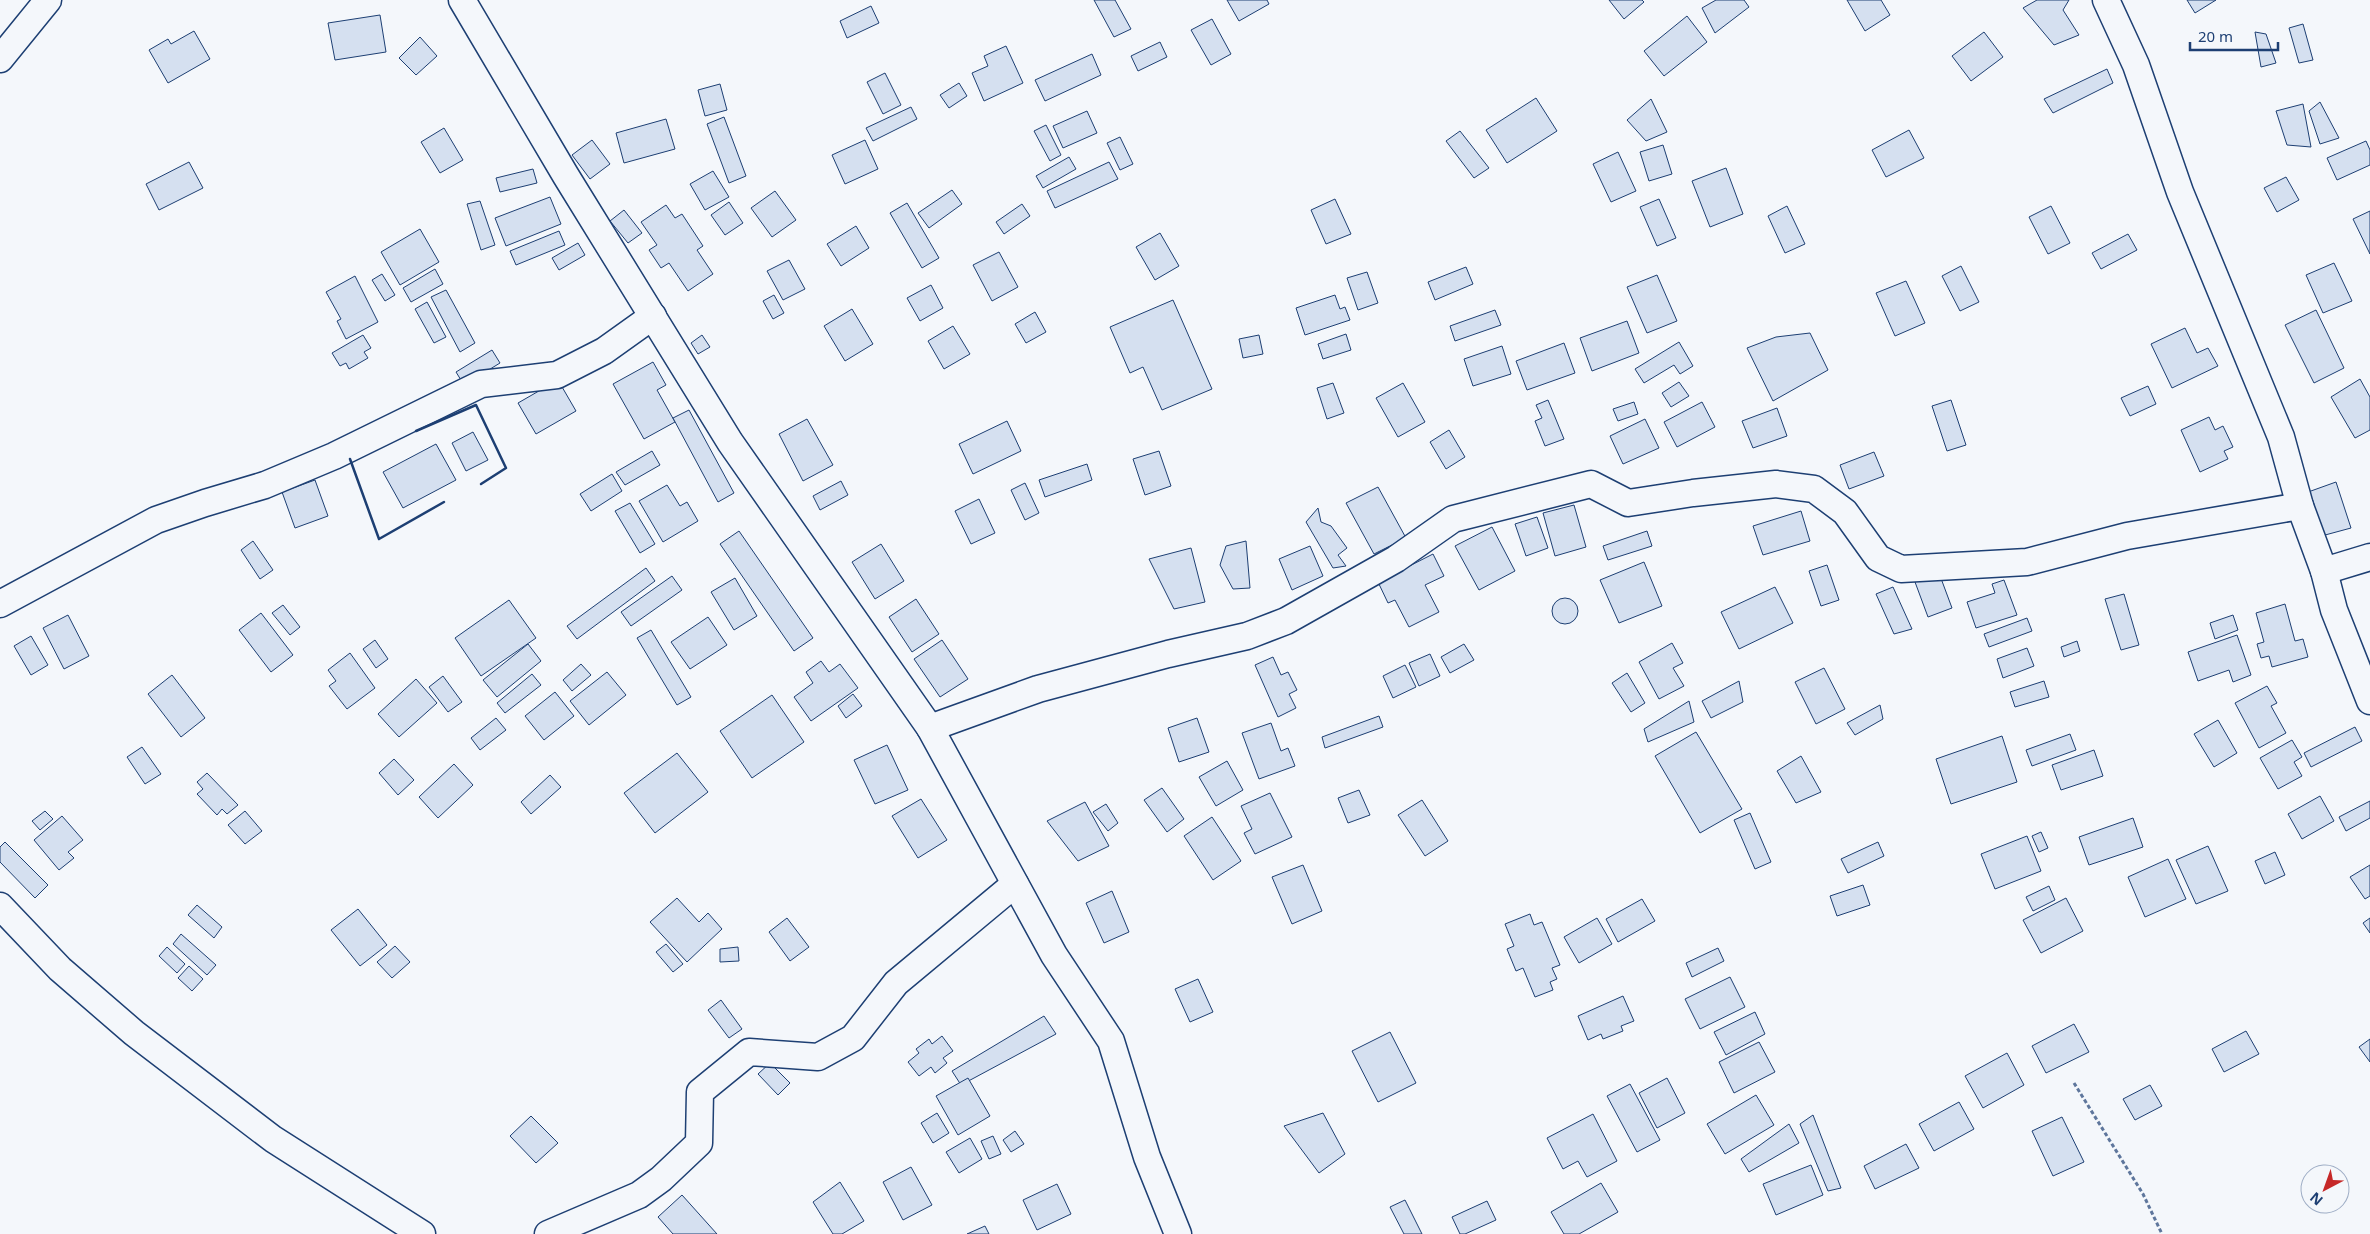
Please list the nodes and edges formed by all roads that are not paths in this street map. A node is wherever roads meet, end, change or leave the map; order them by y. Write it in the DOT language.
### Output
graph roads {
  1 [pos="48,0"];
  2 [pos="462,0"];
  3 [pos="2106,0"];
  4 [pos="0,59"];
  5 [pos="654,316"];
  6 [pos="2300,506"];
  7 [pos="2370,557"];
  8 [pos="2324,571"];
  9 [pos="0,604"];
  10 [pos="2370,701"];
  11 [pos="930,728"];
  12 [pos="1015,884"];
  13 [pos="0,906"];
  14 [pos="422,1234"];
  15 [pos="548,1234"];
  16 [pos="1178,1234"];
  1 -- 4 [label="street"];
  2 -- 5 [label="street"];
  3 -- 6 [label="street"];
  5 -- 9 [label="street"];
  5 -- 11 [label="street"];
  6 -- 8 [label="street"];
  6 -- 11 [label="street"];
  7 -- 8 [label="street"];
  8 -- 10 [label="street"];
  11 -- 12 [label="street"];
  12 -- 15 [label="street"];
  12 -- 16 [label="street"];
  13 -- 14 [label="street"];
}
